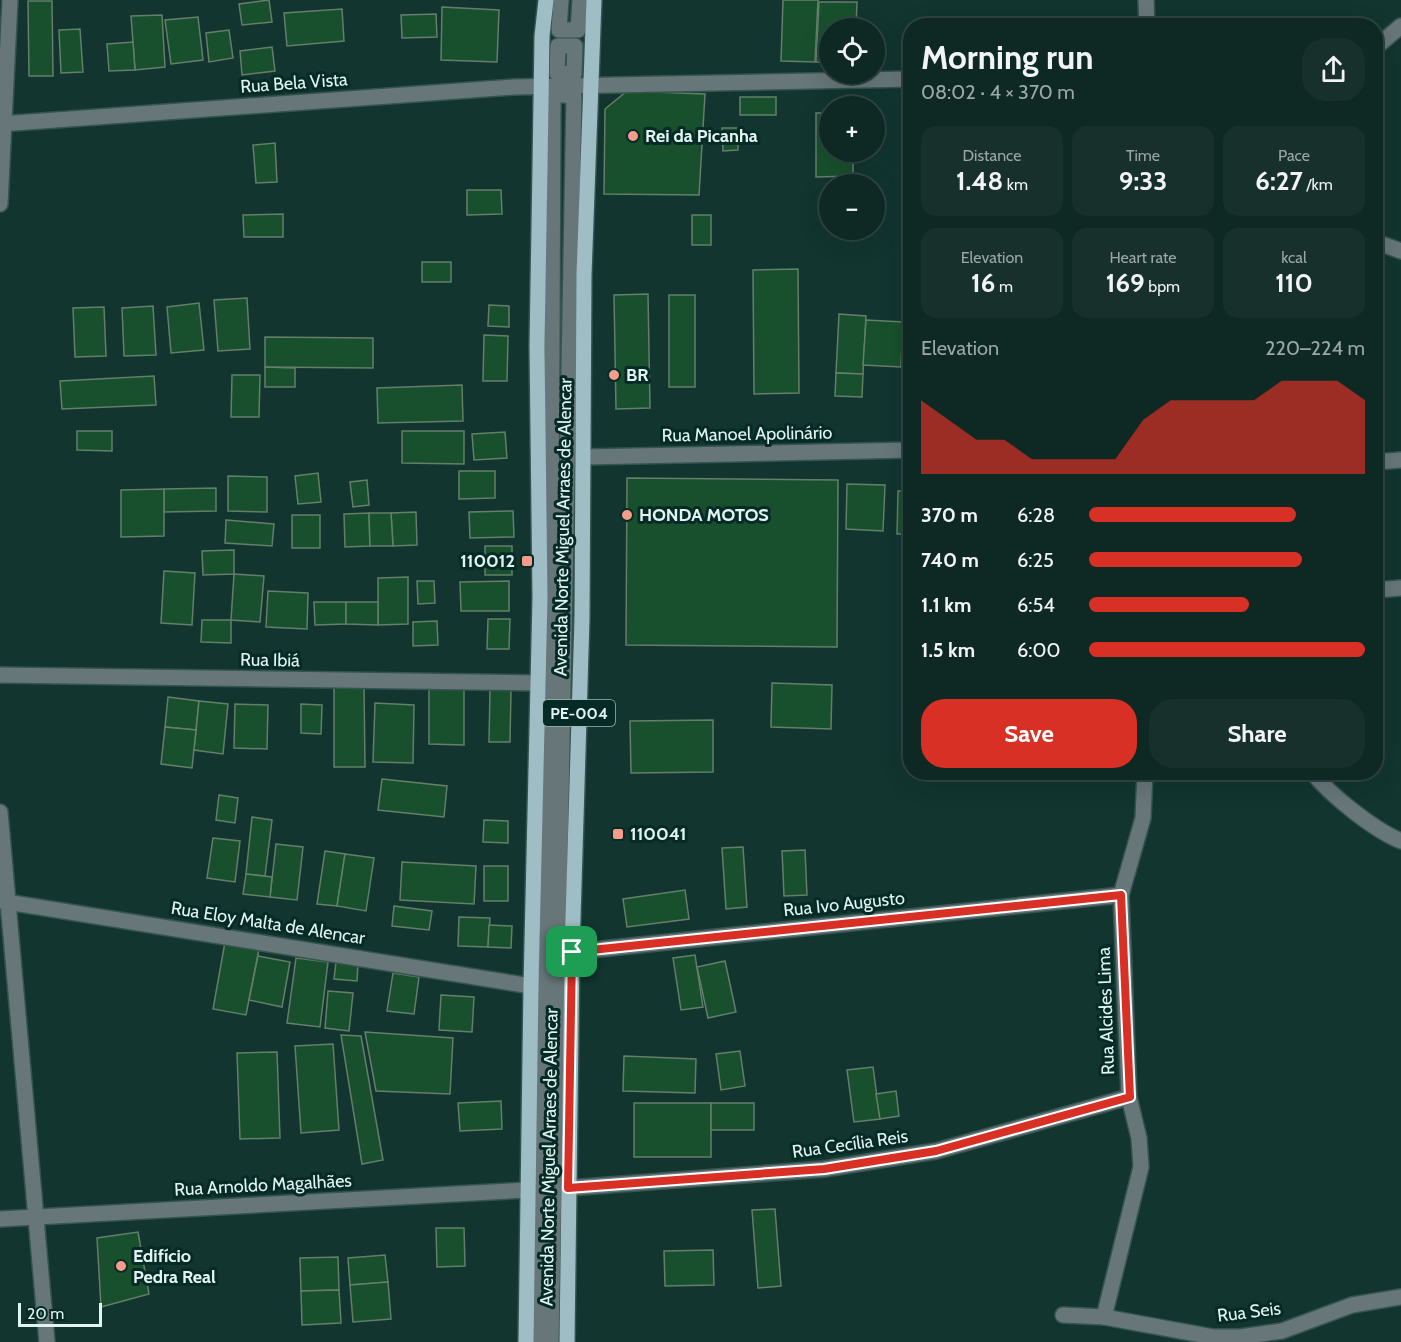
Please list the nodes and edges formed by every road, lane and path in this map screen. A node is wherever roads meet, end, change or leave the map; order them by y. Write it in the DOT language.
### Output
graph roads {
  1 [pos="10,0"];
  2 [pos="546,0"];
  3 [pos="561,0"];
  4 [pos="580,0"];
  5 [pos="594,0"];
  6 [pos="1146,0"];
  7 [pos="1147,18"];
  8 [pos="1401,26"];
  9 [pos="1383,41"];
  10 [pos="903,79"];
  11 [pos="591,84"];
  12 [pos="541,86"];
  13 [pos="1,124"];
  14 [pos="0,204"];
  15 [pos="1383,245"];
  16 [pos="1401,251"];
  17 [pos="903,450"];
  18 [pos="585,457"];
  19 [pos="1401,460"];
  20 [pos="1383,461"];
  21 [pos="1401,588"];
  22 [pos="1383,590"];
  23 [pos="0,675"];
  24 [pos="539,683"];
  25 [pos="1145,780"];
  26 [pos="1318,780"];
  27 [pos="0,812"];
  28 [pos="1401,841"];
  29 [pos="1121,895"];
  30 [pos="3,902"];
  31 [pos="572,952"];
  32 [pos="531,986"];
  33 [pos="1130,1097"];
  34 [pos="568,1188"];
  35 [pos="528,1190"];
  36 [pos="35,1217"];
  37 [pos="0,1219"];
  38 [pos="1401,1297"];
  39 [pos="1063,1315"];
  40 [pos="1104,1317"];
  41 [pos="1280,1336"];
  42 [pos="47,1342"];
  43 [pos="526,1342"];
  44 [pos="537,1342"];
  45 [pos="551,1342"];
  46 [pos="567,1342"];
  1 -- 13 [label="street"];
  2 -- 12 [label="main road, Avenida Norte Miguel Arraes de Alencar / PE-004"];
  3 -- 4 [label="street"];
  5 -- 11 [label="main road, Avenida Norte Miguel Arraes de Alencar / PE-004"];
  6 -- 7 [label="street"];
  8 -- 9 [label="street"];
  10 -- 11 [label="street, Rua Bela Vista"];
  11 -- 12 [label="street, Rua Bela Vista"];
  11 -- 18 [label="main road, Avenida Norte Miguel Arraes de Alencar / PE-004"];
  12 -- 13 [label="street, Rua Bela Vista"];
  12 -- 24 [label="main road, Avenida Norte Miguel Arraes de Alencar / PE-004"];
  13 -- 14 [label="street"];
  15 -- 16 [label="street"];
  17 -- 18 [label="street, Rua Manoel Apolinário"];
  18 -- 31 [label="main road, Avenida Norte Miguel Arraes de Alencar / PE-004"];
  19 -- 20 [label="street"];
  21 -- 22 [label="street"];
  23 -- 24 [label="street, Rua Ibiá"];
  24 -- 32 [label="main road, Avenida Norte Miguel Arraes de Alencar / PE-004"];
  25 -- 29 [label="street, Rua Alcides Lima"];
  26 -- 28 [label="street"];
  27 -- 30 [label="street"];
  29 -- 31 [label="street, Rua Ivo Augusto"];
  29 -- 33 [label="street, Rua Alcides Lima"];
  30 -- 32 [label="street, Rua Eloy Malta de Alencar"];
  30 -- 36 [label="street"];
  31 -- 34 [label="main road, Avenida Norte Miguel Arraes de Alencar / PE-004"];
  32 -- 35 [label="main road, Avenida Norte Miguel Arraes de Alencar / PE-004"];
  33 -- 34 [label="street, Rua Cecília Reis"];
  33 -- 40 [label="street, Rua Alcides Lima"];
  34 -- 46 [label="main road, Avenida Norte Miguel Arraes de Alencar / PE-004"];
  35 -- 36 [label="street, Rua Arnoldo Magalhães"];
  35 -- 43 [label="main road, Avenida Norte Miguel Arraes de Alencar / PE-004"];
  36 -- 37 [label="street, Rua Arnoldo Magalhães"];
  36 -- 42 [label="street"];
  38 -- 41 [label="street, Rua Seis"];
  39 -- 40 [label="street, Rua Seis"];
  40 -- 41 [label="street, Rua Seis"];
  44 -- 45 [label="street"];
}
